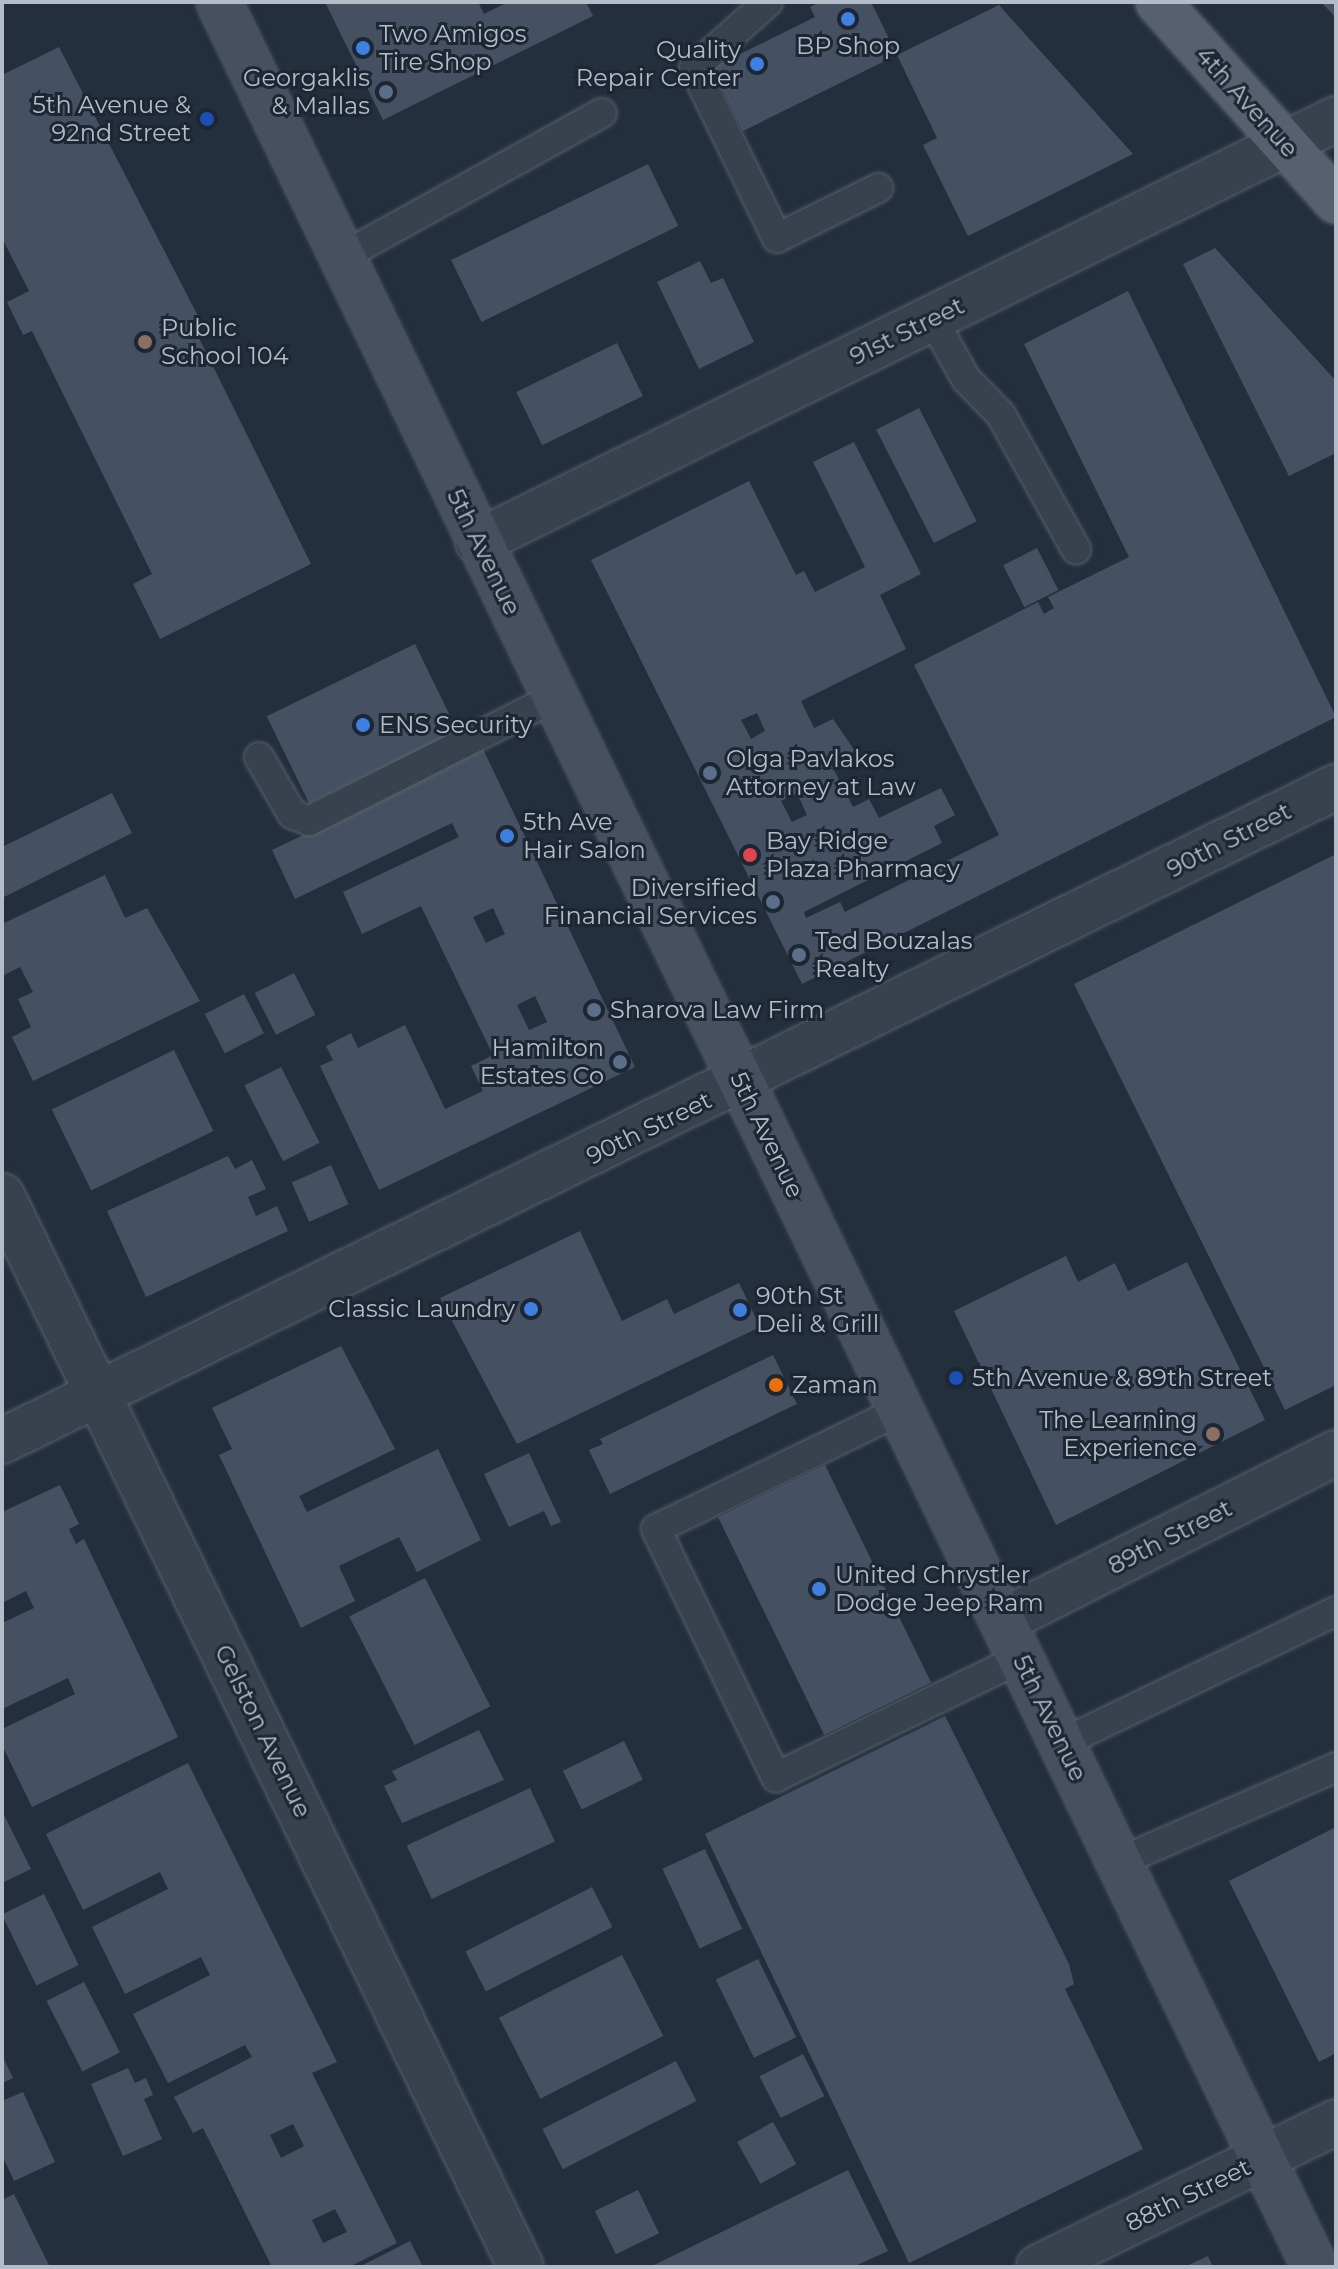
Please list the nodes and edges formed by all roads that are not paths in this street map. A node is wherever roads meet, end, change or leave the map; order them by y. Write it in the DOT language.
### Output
graph roads {
  1 [pos="219,2"];
  2 [pos="768,2"];
  3 [pos="1158,2"];
  4 [pos="602,113"];
  5 [pos="1336,119"];
  6 [pos="1285,145"];
  7 [pos="878,188"];
  8 [pos="1336,201"];
  9 [pos="342,257"];
  10 [pos="932,318"];
  11 [pos="478,542"];
  12 [pos="1076,549"];
  13 [pos="554,698"];
  14 [pos="259,757"];
  15 [pos="1336,787"];
  16 [pos="742,1083"];
  17 [pos="2,1196"];
  18 [pos="98,1395"];
  19 [pos="901,1410"];
  20 [pos="2,1441"];
  21 [pos="1336,1453"];
  22 [pos="1336,1611"];
  23 [pos="1012,1640"];
  24 [pos="1062,1743"];
  25 [pos="1336,1767"];
  26 [pos="1119,1862"];
  27 [pos="1336,2122"];
  28 [pos="1263,2159"];
  29 [pos="521,2267"];
  30 [pos="1039,2267"];
  31 [pos="1315,2267"];
  1 -- 9 [label="street, 5th Avenue"];
  2 -- 7 [label="lane"];
  3 -- 6 [label="main road, 4th Avenue"];
  4 -- 9 [label="lane"];
  5 -- 6 [label="street, 91st Street"];
  6 -- 8 [label="main road, 4th Avenue"];
  6 -- 10 [label="street, 91st Street"];
  9 -- 11 [label="street, 5th Avenue"];
  10 -- 11 [label="street, 91st Street"];
  10 -- 12 [label="lane"];
  11 -- 13 [label="street, 5th Avenue"];
  13 -- 14 [label="lane"];
  13 -- 16 [label="street, 5th Avenue"];
  15 -- 16 [label="street, 90th Street"];
  16 -- 18 [label="street, 90th Street"];
  16 -- 19 [label="street, 5th Avenue"];
  17 -- 18 [label="street, Gelston Avenue"];
  18 -- 20 [label="street, 90th Street"];
  18 -- 29 [label="street, Gelston Avenue"];
  19 -- 23 [label="street, 5th Avenue"];
  19 -- 23 [label="lane"];
  21 -- 23 [label="street, 89th Street"];
  22 -- 24 [label="lane"];
  23 -- 24 [label="street, 5th Avenue"];
  24 -- 26 [label="street, 5th Avenue"];
  25 -- 26 [label="lane"];
  26 -- 28 [label="street, 5th Avenue"];
  27 -- 28 [label="street, 88th Street"];
  28 -- 30 [label="street, 88th Street"];
  28 -- 31 [label="street, 5th Avenue"];
}
